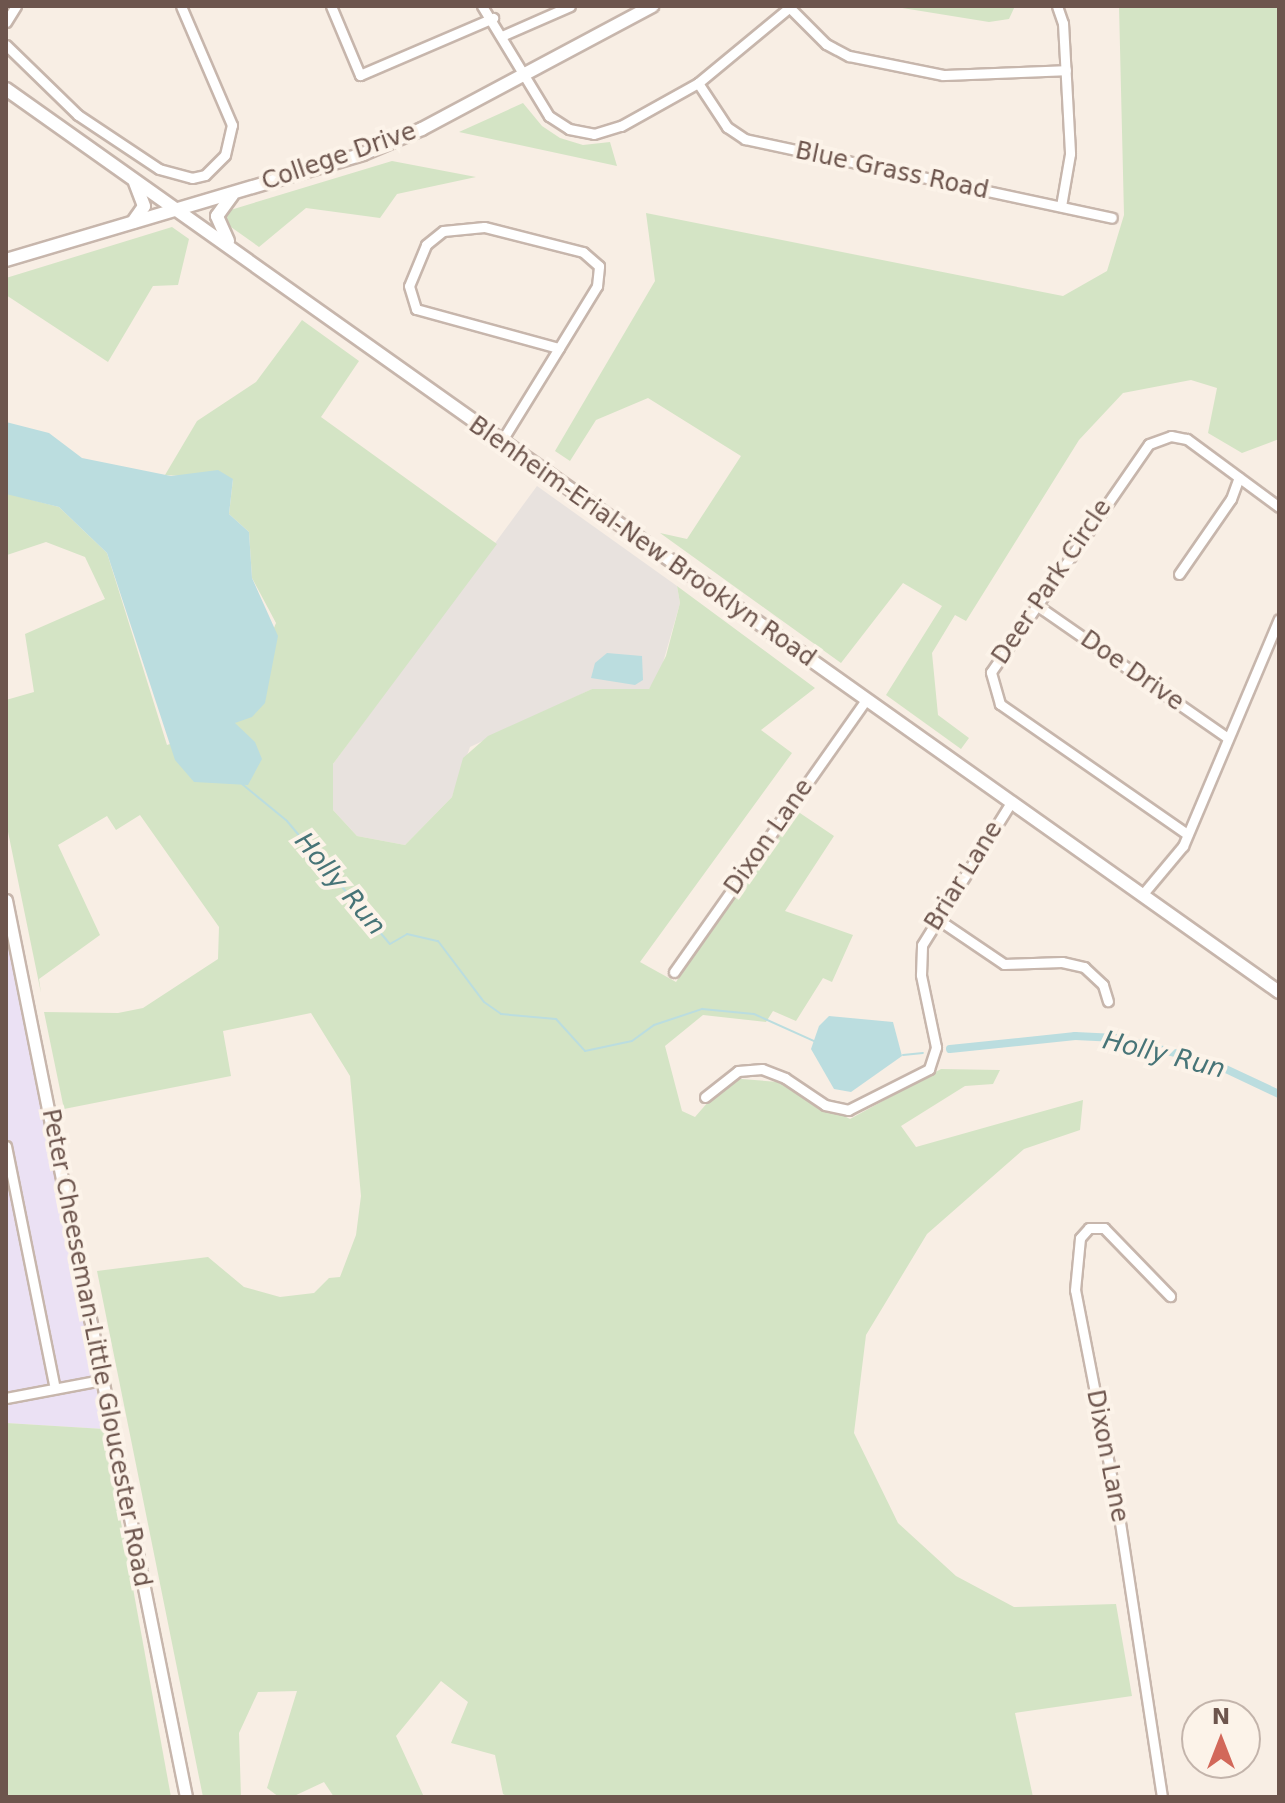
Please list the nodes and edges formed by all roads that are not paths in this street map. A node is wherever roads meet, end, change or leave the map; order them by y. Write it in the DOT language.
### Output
graph roads {
  1 [pos="16,6"];
  2 [pos="181,6"];
  3 [pos="331,6"];
  4 [pos="482,6"];
  5 [pos="570,6"];
  6 [pos="652,6"];
  7 [pos="1057,6"];
  8 [pos="790,7"];
  9 [pos="493,18"];
  10 [pos="6,22"];
  11 [pos="504,35"];
  12 [pos="6,45"];
  13 [pos="1066,70"];
  14 [pos="524,73"];
  15 [pos="698,83"];
  16 [pos="6,89"];
  17 [pos="127,175"];
  18 [pos="233,193"];
  19 [pos="1061,206"];
  20 [pos="180,209"];
  21 [pos="1112,218"];
  22 [pos="130,224"];
  23 [pos="239,252"];
  24 [pos="6,260"];
  25 [pos="559,348"];
  26 [pos="501,442"];
  27 [pos="1239,477"];
  28 [pos="1279,507"];
  29 [pos="1179,574"];
  30 [pos="1035,604"];
  31 [pos="1279,619"];
  32 [pos="865,701"];
  33 [pos="1228,738"];
  34 [pos="1010,804"];
  35 [pos="1187,834"];
  36 [pos="1142,895"];
  37 [pos="6,900"];
  38 [pos="936,918"];
  39 [pos="674,972"];
  40 [pos="1279,992"];
  41 [pos="1108,1001"];
  42 [pos="705,1097"];
  43 [pos="6,1146"];
  44 [pos="1170,1296"];
  45 [pos="101,1380"];
  46 [pos="55,1388"];
  47 [pos="6,1398"];
  48 [pos="186,1797"];
  49 [pos="1162,1797"];
  1 -- 10 [label="street"];
  2 -- 12 [label="street"];
  3 -- 9 [label="street"];
  4 -- 9 [label="street"];
  5 -- 11 [label="street"];
  6 -- 14 [label="main road, College Drive"];
  7 -- 13 [label="street"];
  8 -- 13 [label="street"];
  8 -- 15 [label="street"];
  9 -- 11 [label="street"];
  11 -- 14 [label="street"];
  13 -- 19 [label="street"];
  14 -- 15 [label="street"];
  14 -- 18 [label="main road, College Drive"];
  15 -- 19 [label="street, Blue Grass Road"];
  16 -- 17 [label="main road, Blenheim-Erial-New Brooklyn Road"];
  17 -- 20 [label="main road, Blenheim-Erial-New Brooklyn Road"];
  17 -- 22 [label="main road"];
  18 -- 20 [label="main road, College Drive"];
  18 -- 23 [label="main road"];
  19 -- 21 [label="street, Blue Grass Road"];
  20 -- 22 [label="main road, College Drive"];
  20 -- 23 [label="main road, Blenheim-Erial-New Brooklyn Road"];
  22 -- 24 [label="main road, College Drive"];
  23 -- 26 [label="main road, Blenheim-Erial-New Brooklyn Road"];
  25 -- 25 [label="street"];
  25 -- 26 [label="street"];
  26 -- 32 [label="main road, Blenheim-Erial-New Brooklyn Road"];
  27 -- 28 [label="street, Deer Park Circle"];
  27 -- 29 [label="street"];
  27 -- 30 [label="street, Deer Park Circle"];
  30 -- 33 [label="street, Doe Drive"];
  30 -- 35 [label="street, Deer Park Circle"];
  31 -- 33 [label="street"];
  32 -- 34 [label="main road, Blenheim-Erial-New Brooklyn Road"];
  32 -- 39 [label="street, Dixon Lane"];
  33 -- 35 [label="street"];
  34 -- 36 [label="main road, Blenheim-Erial-New Brooklyn Road"];
  34 -- 38 [label="street, Briar Lane"];
  35 -- 36 [label="street"];
  36 -- 40 [label="main road, Blenheim-Erial-New Brooklyn Road"];
  37 -- 45 [label="street, Peter Cheeseman-Little Gloucester Road"];
  38 -- 41 [label="street"];
  38 -- 42 [label="street, Briar Lane"];
  43 -- 46 [label="street"];
  44 -- 49 [label="street, Dixon Lane"];
  45 -- 46 [label="street"];
  45 -- 48 [label="street, Peter Cheeseman-Little Gloucester Road"];
  46 -- 47 [label="street"];
}
